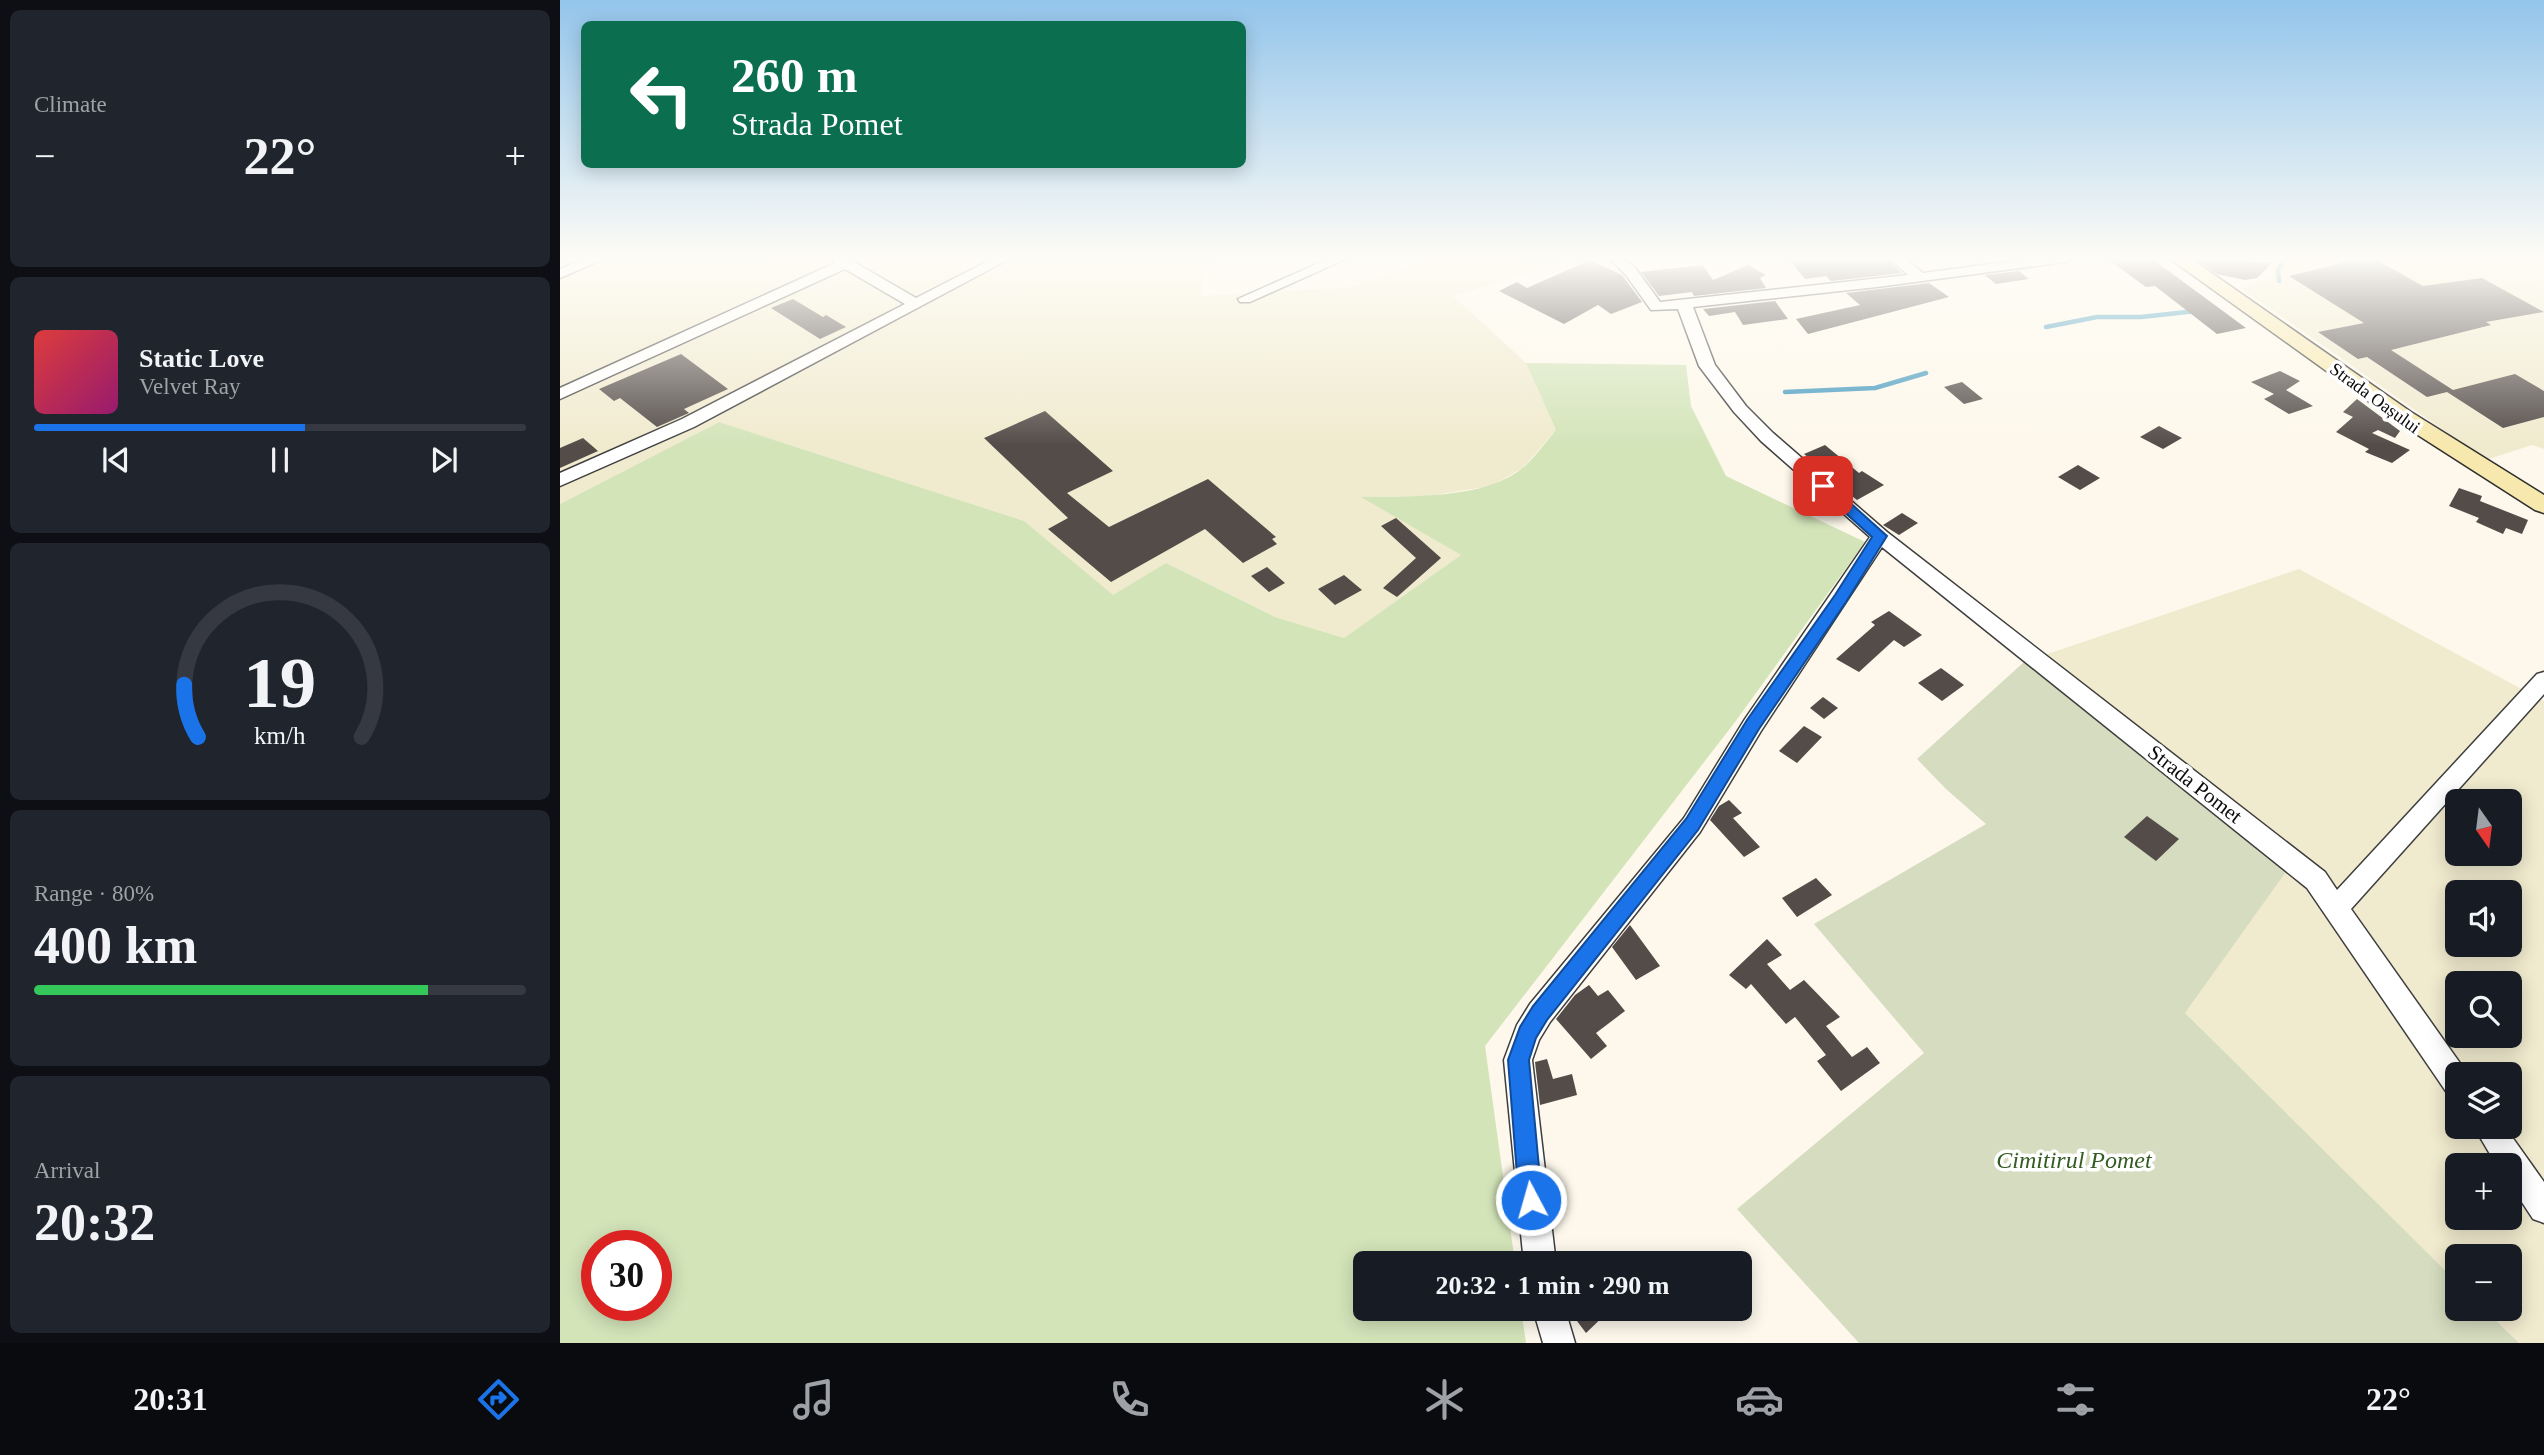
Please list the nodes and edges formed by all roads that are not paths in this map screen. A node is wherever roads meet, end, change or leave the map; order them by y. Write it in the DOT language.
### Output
graph roads {
  1 [pos="714,321"];
  2 [pos="883,321"];
  3 [pos="1690,321"];
  4 [pos="2266,321"];
  5 [pos="560,394"];
  6 [pos="560,480"];
  7 [pos="2544,505"];
  8 [pos="1880,536"];
  9 [pos="2544,680"];
  10 [pos="2336,908"];
  11 [pos="2445,1066"];
  12 [pos="2496,1139"];
  13 [pos="2544,1209"];
  14 [pos="1538,1251"];
  15 [pos="1553,1321"];
  16 [pos="1559,1343"];
  1 -- 5 [label="street"];
  2 -- 6 [label="street"];
  3 -- 8 [label="street, Strada Pomet"];
  4 -- 7 [label="main road, Strada Oașului"];
  8 -- 10 [label="street, Strada Pomet"];
  8 -- 14 [label="street"];
  9 -- 10 [label="street"];
  10 -- 11 [label="street, Strada Pomet"];
  12 -- 13 [label="street"];
  15 -- 16 [label="street"];
}
